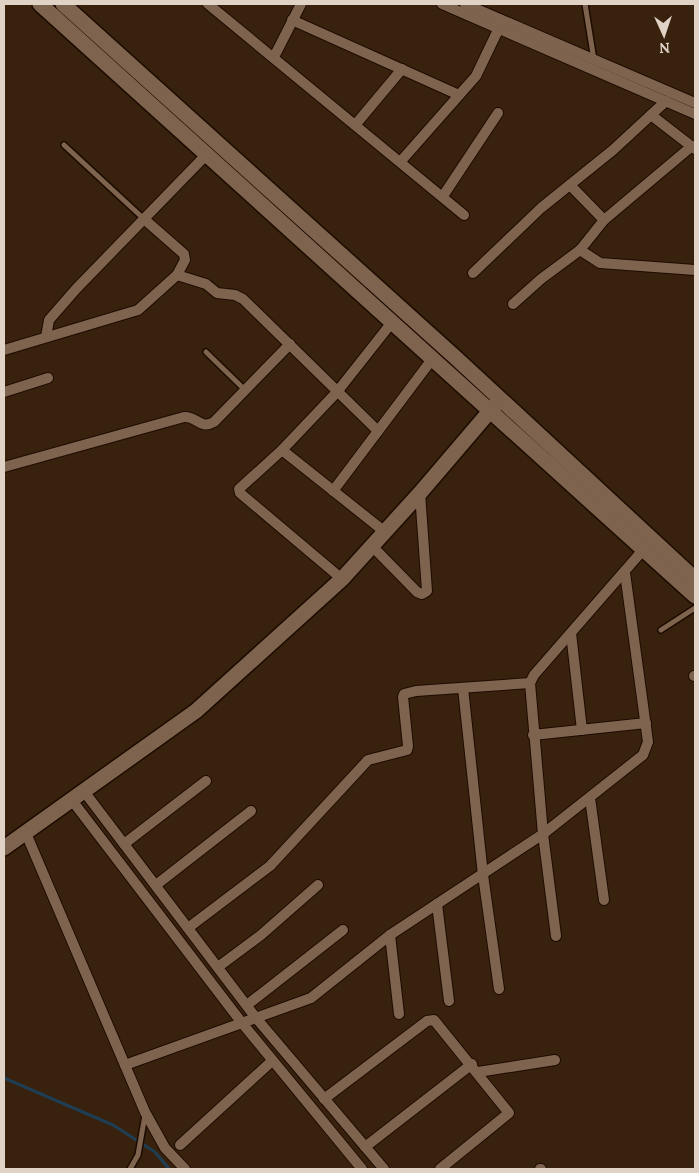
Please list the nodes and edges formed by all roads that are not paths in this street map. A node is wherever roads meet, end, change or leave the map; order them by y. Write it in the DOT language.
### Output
graph roads {
  1 [pos="40,4"];
  2 [pos="63,4"];
  3 [pos="208,4"];
  4 [pos="301,4"];
  5 [pos="442,4"];
  6 [pos="465,4"];
  7 [pos="585,4"];
  8 [pos="292,20"];
  9 [pos="499,28"];
  10 [pos="274,57"];
  11 [pos="594,60"];
  12 [pos="402,69"];
  13 [pos="460,95"];
  14 [pos="666,102"];
  15 [pos="694,108"];
  16 [pos="498,113"];
  17 [pos="651,115"];
  18 [pos="356,124"];
  19 [pos="64,145"];
  20 [pos="694,147"];
  21 [pos="207,154"];
  22 [pos="401,161"];
  23 [pos="570,185"];
  24 [pos="443,196"];
  25 [pos="464,215"];
  26 [pos="144,219"];
  27 [pos="604,220"];
  28 [pos="580,250"];
  29 [pos="695,270"];
  30 [pos="473,273"];
  31 [pos="177,275"];
  32 [pos="513,304"];
  33 [pos="393,321"];
  34 [pos="46,337"];
  35 [pos="290,344"];
  36 [pos="4,350"];
  37 [pos="206,352"];
  38 [pos="434,358"];
  39 [pos="48,378"];
  40 [pos="245,390"];
  41 [pos="4,392"];
  42 [pos="337,392"];
  43 [pos="500,399"];
  44 [pos="490,412"];
  45 [pos="378,431"];
  46 [pos="282,450"];
  47 [pos="4,467"];
  48 [pos="333,491"];
  49 [pos="420,493"];
  50 [pos="385,532"];
  51 [pos="372,546"];
  52 [pos="643,550"];
  53 [pos="625,573"];
  54 [pos="342,579"];
  55 [pos="695,579"];
  56 [pos="695,596"];
  57 [pos="695,608"];
  58 [pos="662,630"];
  59 [pos="571,633"];
  60 [pos="530,683"];
  61 [pos="463,688"];
  62 [pos="646,723"];
  63 [pos="582,730"];
  64 [pos="533,735"];
  65 [pos="206,781"];
  66 [pos="77,795"];
  67 [pos="590,798"];
  68 [pos="251,811"];
  69 [pos="32,826"];
  70 [pos="543,834"];
  71 [pos="124,844"];
  72 [pos="4,848"];
  73 [pos="484,874"];
  74 [pos="156,885"];
  75 [pos="318,885"];
  76 [pos="604,900"];
  77 [pos="169,902"];
  78 [pos="437,904"];
  79 [pos="156,911"];
  80 [pos="188,928"];
  81 [pos="343,930"];
  82 [pos="390,935"];
  83 [pos="556,936"];
  84 [pos="218,967"];
  85 [pos="499,989"];
  86 [pos="450,1001"];
  87 [pos="247,1005"];
  88 [pos="399,1014"];
  89 [pos="256,1018"];
  90 [pos="242,1023"];
  91 [pos="555,1060"];
  92 [pos="272,1061"];
  93 [pos="125,1065"];
  94 [pos="475,1068"];
  95 [pos="324,1099"];
  96 [pos="145,1112"];
  97 [pos="343,1121"];
  98 [pos="331,1132"];
  99 [pos="180,1145"];
  100 [pos="365,1147"];
  101 [pos="130,1169"];
  102 [pos="185,1169"];
  103 [pos="362,1169"];
  104 [pos="384,1169"];
  105 [pos="440,1169"];
  1 -- 21 [label="main road"];
  2 -- 43 [label="main road"];
  3 -- 10 [label="street"];
  4 -- 8 [label="street"];
  5 -- 9 [label="street"];
  6 -- 11 [label="street"];
  7 -- 11 [label="lane"];
  8 -- 10 [label="street"];
  8 -- 12 [label="street"];
  9 -- 13 [label="street"];
  9 -- 14 [label="street"];
  10 -- 18 [label="street"];
  11 -- 15 [label="street"];
  12 -- 13 [label="street"];
  12 -- 18 [label="street"];
  13 -- 22 [label="street"];
  14 -- 15 [label="street"];
  14 -- 17 [label="street"];
  16 -- 24 [label="street"];
  17 -- 20 [label="street"];
  17 -- 23 [label="street"];
  18 -- 22 [label="street"];
  19 -- 26 [label="lane"];
  20 -- 27 [label="street"];
  21 -- 26 [label="street"];
  21 -- 33 [label="main road"];
  22 -- 24 [label="street"];
  23 -- 27 [label="street"];
  23 -- 30 [label="street"];
  24 -- 25 [label="street"];
  26 -- 31 [label="street"];
  26 -- 34 [label="street"];
  27 -- 28 [label="street"];
  28 -- 29 [label="street"];
  28 -- 32 [label="street"];
  31 -- 34 [label="street"];
  31 -- 35 [label="street"];
  33 -- 38 [label="main road"];
  33 -- 42 [label="street"];
  34 -- 36 [label="street"];
  35 -- 40 [label="street"];
  35 -- 42 [label="street"];
  37 -- 40 [label="lane"];
  38 -- 44 [label="main road"];
  38 -- 45 [label="street"];
  39 -- 41 [label="street"];
  40 -- 47 [label="street"];
  42 -- 45 [label="street"];
  42 -- 46 [label="street"];
  43 -- 44 [label="main road"];
  43 -- 55 [label="main road"];
  44 -- 49 [label="main road"];
  44 -- 52 [label="main road"];
  45 -- 48 [label="street"];
  46 -- 48 [label="street"];
  46 -- 54 [label="street"];
  48 -- 50 [label="street"];
  49 -- 50 [label="main road"];
  49 -- 51 [label="street"];
  50 -- 51 [label="main road"];
  51 -- 54 [label="main road"];
  52 -- 53 [label="street"];
  52 -- 56 [label="main road"];
  53 -- 59 [label="street"];
  53 -- 62 [label="street"];
  54 -- 66 [label="main road"];
  57 -- 58 [label="lane"];
  59 -- 60 [label="street"];
  59 -- 63 [label="street"];
  60 -- 61 [label="street"];
  60 -- 64 [label="street"];
  61 -- 73 [label="street"];
  61 -- 80 [label="street"];
  62 -- 63 [label="street"];
  62 -- 67 [label="street"];
  63 -- 64 [label="street"];
  64 -- 70 [label="street"];
  65 -- 71 [label="street"];
  66 -- 69 [label="main road"];
  66 -- 71 [label="street"];
  66 -- 79 [label="street"];
  67 -- 70 [label="street"];
  67 -- 76 [label="street"];
  68 -- 74 [label="street"];
  69 -- 72 [label="main road"];
  69 -- 93 [label="street"];
  70 -- 73 [label="street"];
  70 -- 83 [label="street"];
  71 -- 74 [label="street"];
  73 -- 78 [label="street"];
  73 -- 85 [label="street"];
  74 -- 77 [label="street"];
  75 -- 84 [label="street"];
  77 -- 79 [label="street"];
  77 -- 80 [label="street"];
  78 -- 82 [label="street"];
  78 -- 86 [label="street"];
  79 -- 90 [label="street"];
  80 -- 84 [label="street"];
  81 -- 87 [label="street"];
  82 -- 88 [label="street"];
  82 -- 89 [label="street"];
  84 -- 87 [label="street"];
  87 -- 89 [label="street"];
  89 -- 90 [label="street"];
  89 -- 95 [label="street"];
  90 -- 92 [label="street"];
  90 -- 93 [label="street"];
  91 -- 94 [label="street"];
  92 -- 98 [label="street"];
  92 -- 99 [label="street"];
  93 -- 96 [label="street"];
  94 -- 95 [label="street"];
  94 -- 100 [label="street"];
  94 -- 105 [label="street"];
  95 -- 97 [label="street"];
  96 -- 101 [label="lane"];
  96 -- 102 [label="street"];
  97 -- 98 [label="street"];
  97 -- 100 [label="street"];
  98 -- 103 [label="street"];
  100 -- 104 [label="street"];
}
